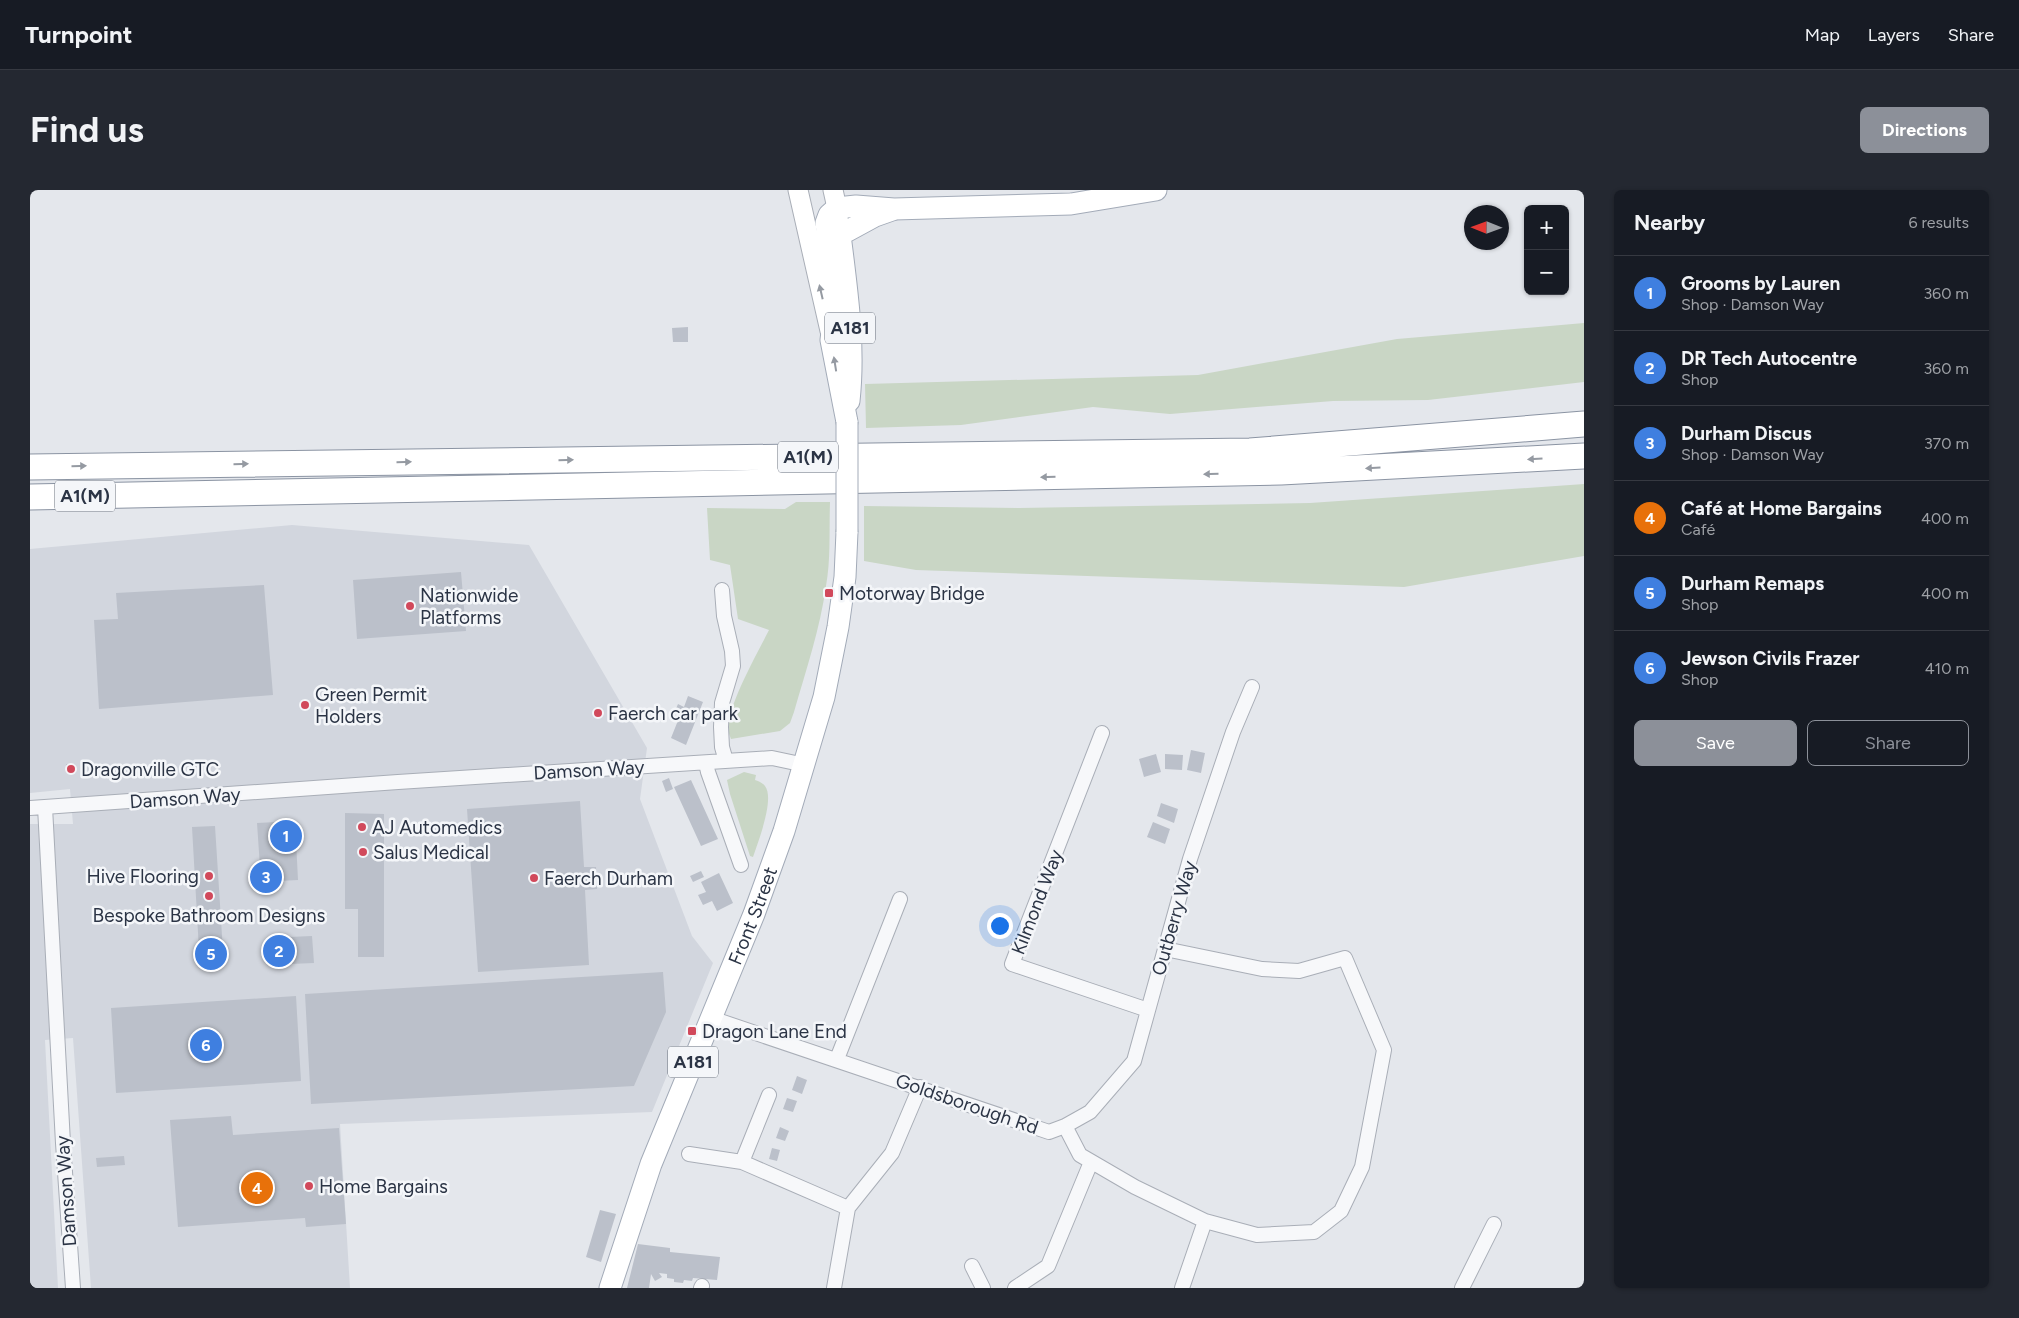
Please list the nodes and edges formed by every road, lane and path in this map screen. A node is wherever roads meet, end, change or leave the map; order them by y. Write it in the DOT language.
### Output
graph roads {
  1 [pos="798,190"];
  2 [pos="1156,190"];
  3 [pos="835,199"];
  4 [pos="894,209"];
  5 [pos="804,217"];
  6 [pos="833,235"];
  7 [pos="832,340"];
  8 [pos="846,422"];
  9 [pos="1584,424"];
  10 [pos="1584,456"];
  11 [pos="30,467"];
  12 [pos="30,497"];
  13 [pos="722,590"];
  14 [pos="1252,687"];
  15 [pos="1102,733"];
  16 [pos="726,761"];
  17 [pos="706,763"];
  18 [pos="805,765"];
  19 [pos="45,807"];
  20 [pos="30,808"];
  21 [pos="740,866"];
  22 [pos="900,898"];
  23 [pos="1165,949"];
  24 [pos="1148,1010"];
  25 [pos="711,1018"];
  26 [pos="836,1059"];
  27 [pos="920,1087"];
  28 [pos="769,1095"];
  29 [pos="1065,1126"];
  30 [pos="690,1154"];
  31 [pos="742,1162"];
  32 [pos="1091,1162"];
  33 [pos="848,1208"];
  34 [pos="1205,1221"];
  35 [pos="1494,1224"];
  36 [pos="972,1266"];
  37 [pos="73,1288"];
  38 [pos="610,1288"];
  39 [pos="834,1288"];
  40 [pos="983,1288"];
  41 [pos="1015,1288"];
  42 [pos="1182,1288"];
  43 [pos="1462,1288"];
  1 -- 5 [label="main road"];
  2 -- 4 [label="main road, A181"];
  3 -- 4 [label="main road, A181"];
  3 -- 6 [label="main road, A181"];
  4 -- 6 [label="main road, A181"];
  5 -- 6 [label="main road"];
  7 -- 5 [label="main road, one-way"];
  6 -- 7 [label="main road, A181"];
  6 -- 8 [label="main road, A181"];
  8 -- 7 [label="main road, A181, one-way"];
  8 -- 18 [label="main road, Front Street / A181, bridge"];
  11 -- 9 [label="highway, A1(M), one-way"];
  10 -- 12 [label="highway, A1(M), one-way"];
  13 -- 16 [label="street"];
  14 -- 23 [label="street, Outberry Way"];
  15 -- 24 [label="street, Kilmond Way"];
  16 -- 17 [label="street, Damson Way"];
  16 -- 18 [label="street, Damson Way"];
  17 -- 19 [label="street, Damson Way"];
  17 -- 21 [label="street"];
  18 -- 25 [label="main road, Front Street / A181"];
  19 -- 20 [label="street"];
  19 -- 37 [label="street, Damson Way"];
  22 -- 26 [label="street"];
  23 -- 24 [label="street, Outberry Way"];
  23 -- 34 [label="street, Goldsborough Rd"];
  24 -- 29 [label="street, Outberry Way"];
  25 -- 26 [label="street, Goldsborough Rd"];
  25 -- 38 [label="main road, Front Street / A181"];
  26 -- 27 [label="street, Goldsborough Rd"];
  27 -- 29 [label="street, Goldsborough Rd"];
  27 -- 33 [label="street"];
  28 -- 31 [label="street"];
  29 -- 32 [label="street, Goldsborough Rd"];
  30 -- 31 [label="street"];
  31 -- 33 [label="street"];
  32 -- 34 [label="street, Goldsborough Rd"];
  32 -- 41 [label="street"];
  33 -- 39 [label="street"];
  34 -- 42 [label="street"];
  35 -- 43 [label="street"];
  36 -- 40 [label="street"];
}
